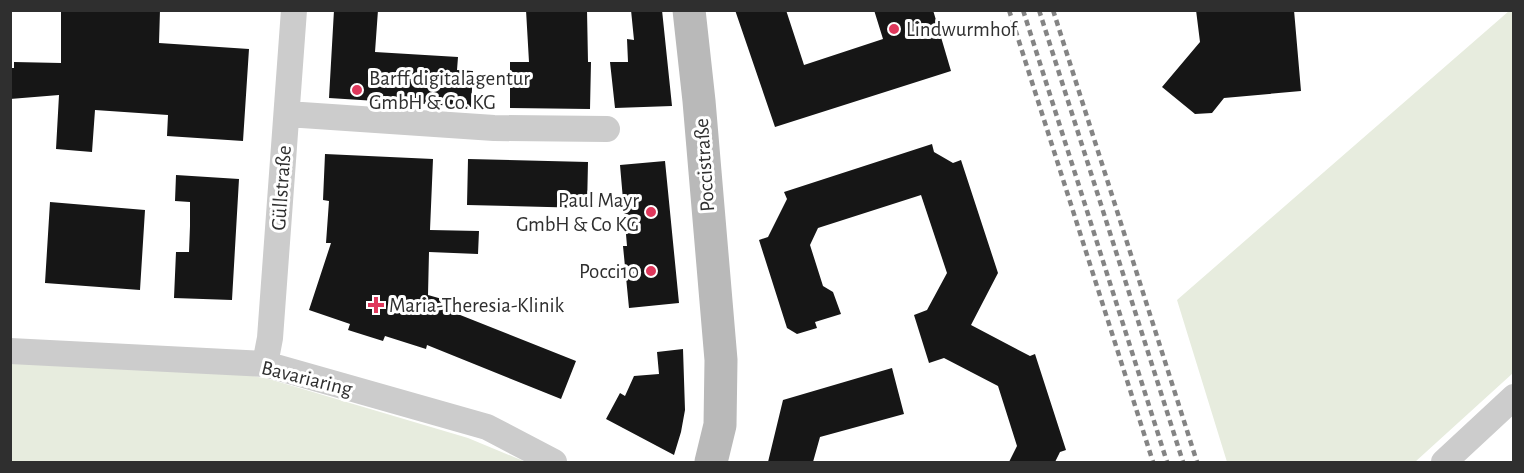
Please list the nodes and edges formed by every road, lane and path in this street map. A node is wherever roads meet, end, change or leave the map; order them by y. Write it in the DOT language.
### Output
graph roads {
  1 [pos="294,10"];
  2 [pos="689,10"];
  3 [pos="287,114"];
  4 [pos="607,129"];
  5 [pos="10,351"];
  6 [pos="265,364"];
  7 [pos="1514,397"];
  8 [pos="554,462"];
  9 [pos="711,462"];
  10 [pos="1444,462"];
  1 -- 3 [label="street, Güllstraße"];
  2 -- 9 [label="main road, Poccistraße"];
  3 -- 4 [label="street"];
  3 -- 6 [label="street, Güllstraße"];
  5 -- 6 [label="street, Bavariaring"];
  6 -- 8 [label="street, Bavariaring"];
  7 -- 10 [label="street"];
}
